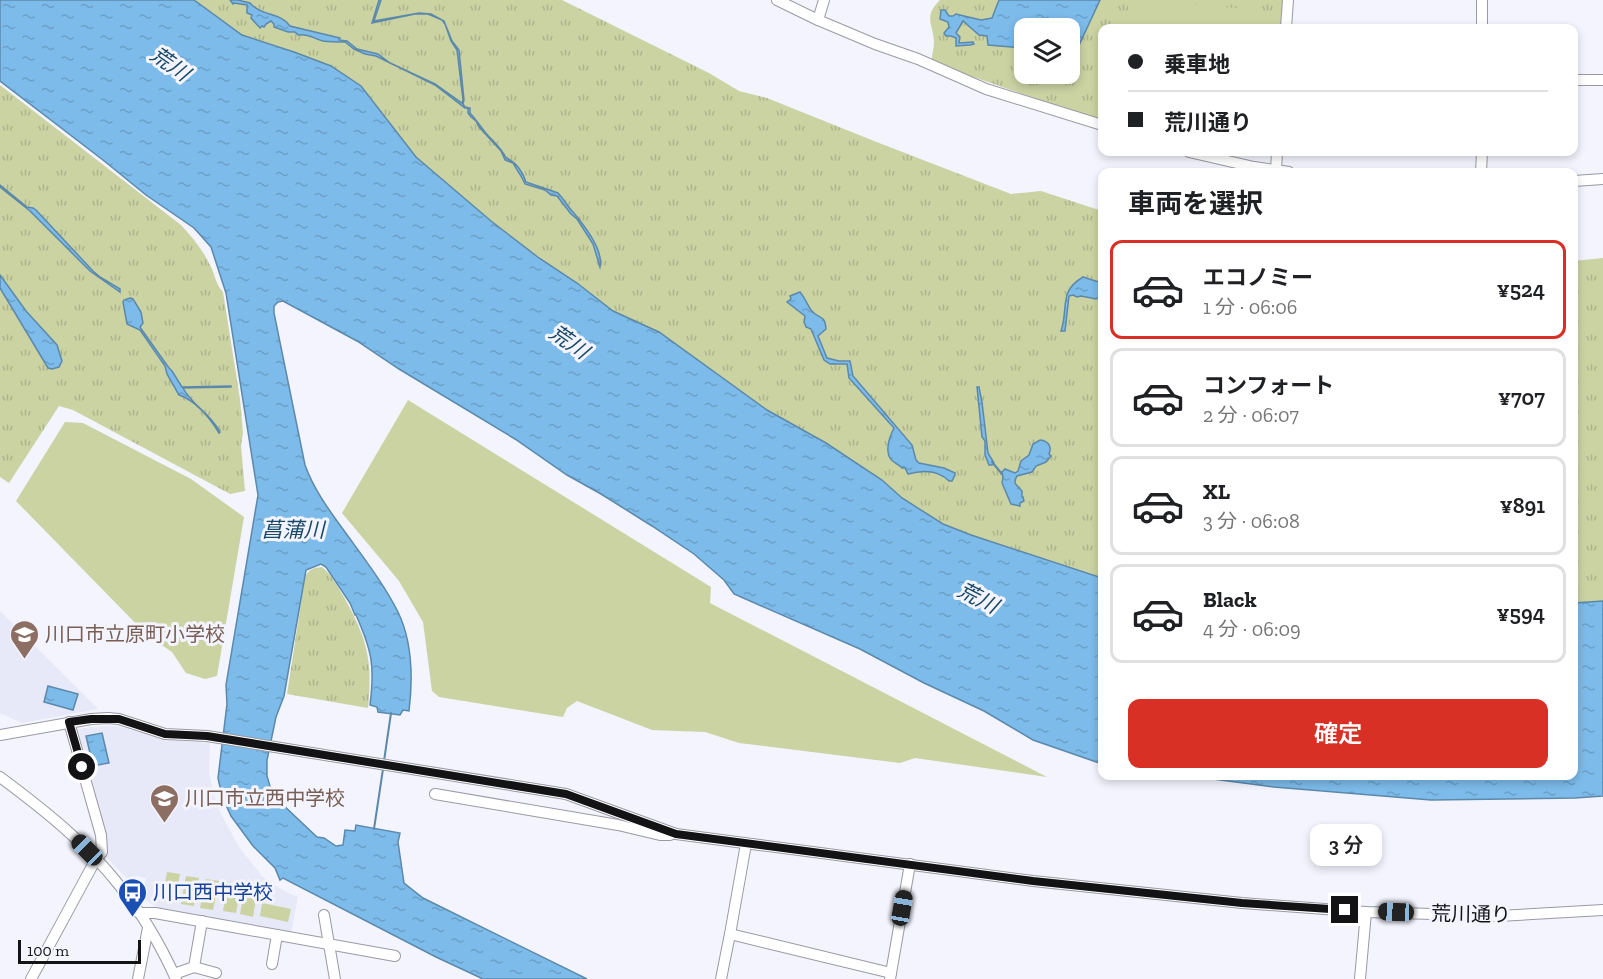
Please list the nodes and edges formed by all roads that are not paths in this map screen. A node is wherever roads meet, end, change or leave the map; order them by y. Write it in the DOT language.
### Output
graph roads {
  1 [pos="777,0"];
  2 [pos="824,0"];
  3 [pos="1288,0"];
  4 [pos="1482,0"];
  5 [pos="818,20"];
  6 [pos="1286,24"];
  7 [pos="1482,24"];
  8 [pos="1578,80"];
  9 [pos="1603,80"];
  10 [pos="1098,124"];
  11 [pos="1206,156"];
  12 [pos="1265,168"];
  13 [pos="1603,179"];
  14 [pos="1578,181"];
  15 [pos="69,722"];
  16 [pos="0,735"];
  17 [pos="0,777"];
  18 [pos="435,794"];
  19 [pos="676,834"];
  20 [pos="746,844"];
  21 [pos="96,859"];
  22 [pos="910,864"];
  23 [pos="1603,910"];
  24 [pos="1366,912"];
  25 [pos="139,913"];
  26 [pos="324,915"];
  27 [pos="201,921"];
  28 [pos="148,928"];
  29 [pos="730,934"];
  30 [pos="277,935"];
  31 [pos="328,944"];
  32 [pos="395,956"];
  33 [pos="272,963"];
  34 [pos="194,967"];
  35 [pos="216,973"];
  36 [pos="890,976"];
  37 [pos="175,977"];
  38 [pos="31,979"];
  39 [pos="138,979"];
  40 [pos="335,979"];
  41 [pos="721,979"];
  42 [pos="1359,979"];
  1 -- 5 [label="street"];
  2 -- 5 [label="street"];
  3 -- 6 [label="street"];
  4 -- 7 [label="street"];
  5 -- 10 [label="street"];
  8 -- 9 [label="street"];
  11 -- 12 [label="street"];
  13 -- 14 [label="street"];
  15 -- 16 [label="street"];
  15 -- 19 [label="street"];
  15 -- 21 [label="street"];
  17 -- 21 [label="street"];
  18 -- 19 [label="street"];
  19 -- 20 [label="street, 荒川通り"];
  20 -- 22 [label="street, 荒川通り"];
  20 -- 29 [label="street"];
  21 -- 25 [label="street"];
  21 -- 38 [label="street"];
  22 -- 24 [label="street, 荒川通り"];
  22 -- 36 [label="street"];
  23 -- 24 [label="street, 荒川通り"];
  24 -- 42 [label="street"];
  25 -- 27 [label="street"];
  25 -- 28 [label="street"];
  26 -- 31 [label="street"];
  27 -- 30 [label="street"];
  27 -- 34 [label="street"];
  28 -- 37 [label="street"];
  28 -- 39 [label="street"];
  29 -- 36 [label="street"];
  29 -- 41 [label="street"];
  30 -- 31 [label="street"];
  30 -- 33 [label="street"];
  31 -- 32 [label="street"];
  31 -- 40 [label="street"];
  34 -- 35 [label="street"];
  34 -- 37 [label="street"];
}
